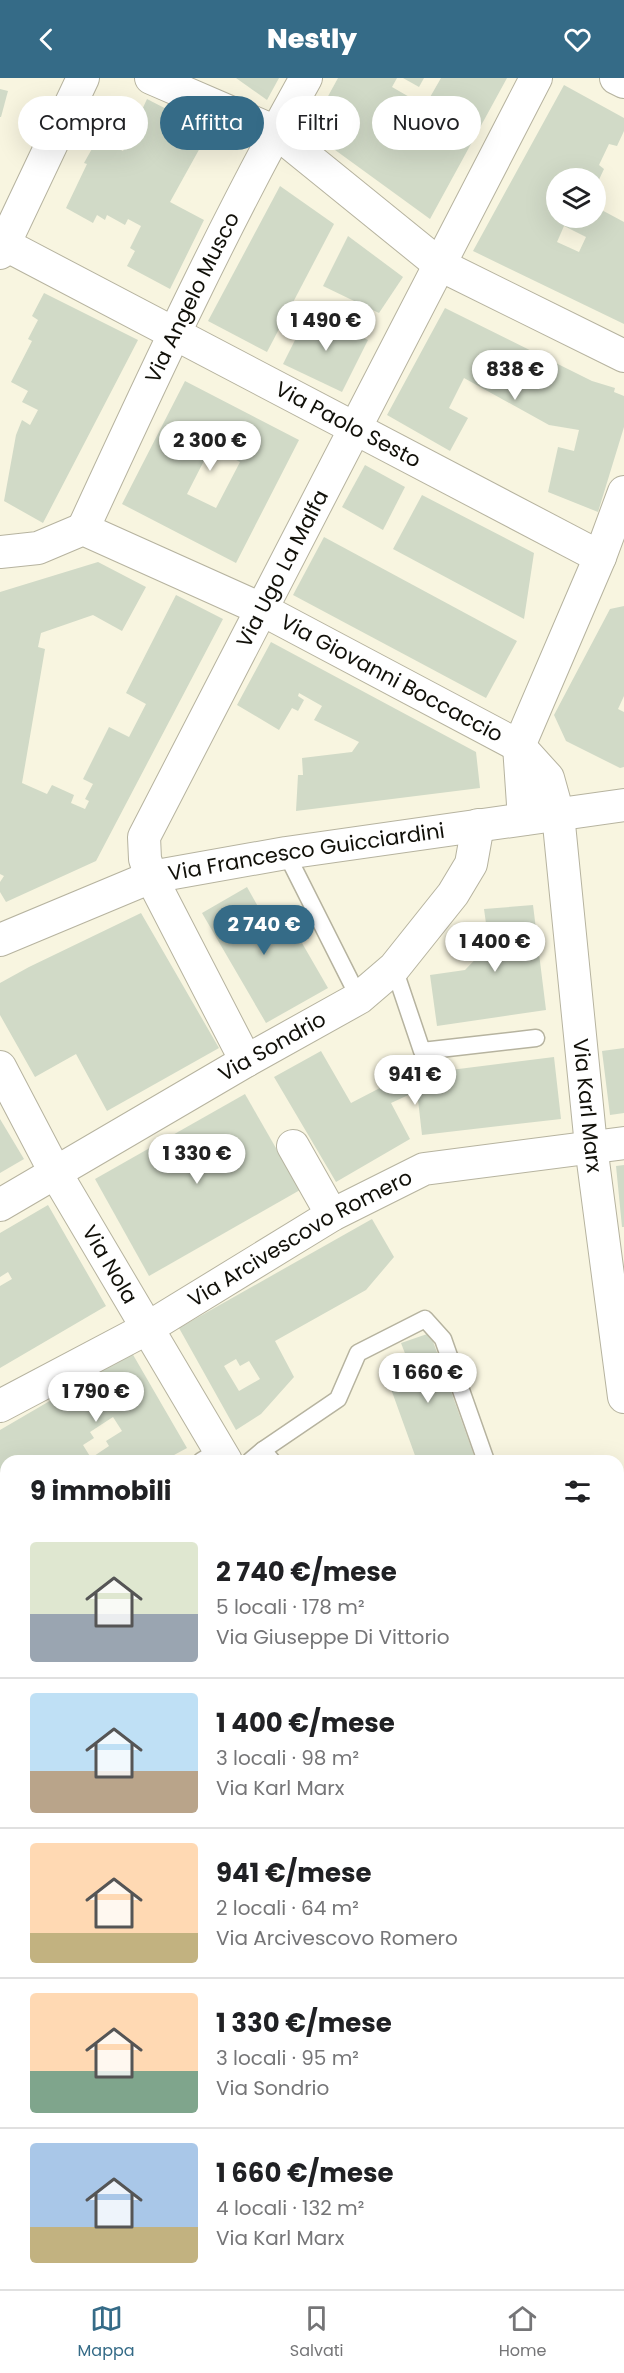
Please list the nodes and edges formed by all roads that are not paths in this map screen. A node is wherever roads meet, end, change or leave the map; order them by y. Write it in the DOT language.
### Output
graph roads {
  1 [pos="83,78"];
  2 [pos="151,78"];
  3 [pos="306,78"];
  4 [pos="536,78"];
  5 [pos="616,78"];
  6 [pos="624,82"];
  7 [pos="296,96"];
  8 [pos="276,132"];
  9 [pos="298,150"];
  10 [pos="1,246"];
  11 [pos="440,265"];
  12 [pos="174,333"];
  13 [pos="624,356"];
  14 [pos="355,428"];
  15 [pos="624,492"];
  16 [pos="83,529"];
  17 [pos="0,552"];
  18 [pos="600,557"];
  19 [pos="261,609"];
  20 [pos="519,746"];
  21 [pos="624,805"];
  22 [pos="558,814"];
  23 [pos="524,819"];
  24 [pos="478,825"];
  25 [pos="286,853"];
  26 [pos="151,877"];
  27 [pos="0,940"];
  28 [pos="394,968"];
  29 [pos="359,998"];
  30 [pos="536,1038"];
  31 [pos="246,1061"];
  32 [pos="0,1067"];
  33 [pos="624,1143"];
  34 [pos="293,1146"];
  35 [pos="591,1146"];
  36 [pos="55,1172"];
  37 [pos="0,1205"];
  38 [pos="332,1215"];
  39 [pos="618,1299"];
  40 [pos="146,1329"];
  41 [pos="624,1397"];
  42 [pos="0,1406"];
  43 [pos="214,1455"];
  44 [pos="265,1455"];
  45 [pos="484,1455"];
  1 -- 10 [label="street"];
  2 -- 8 [label="street"];
  3 -- 7 [label="street, Via Angelo Musco"];
  4 -- 11 [label="street, Via Ugo La Malfa"];
  5 -- 6 [label="street"];
  8 -- 12 [label="street, Via Angelo Musco"];
  9 -- 11 [label="street"];
  10 -- 12 [label="street, Via Paolo Sesto"];
  11 -- 13 [label="street"];
  11 -- 14 [label="street, Via Ugo La Malfa"];
  12 -- 14 [label="street, Via Paolo Sesto"];
  12 -- 16 [label="street, Via Angelo Musco"];
  14 -- 18 [label="street, Via Paolo Sesto"];
  14 -- 19 [label="street, Via Ugo La Malfa"];
  15 -- 18 [label="street"];
  16 -- 17 [label="street"];
  16 -- 19 [label="street, Via Giovanni Boccaccio"];
  18 -- 20 [label="street"];
  19 -- 20 [label="street, Via Giovanni Boccaccio"];
  19 -- 26 [label="street, Via Ugo La Malfa"];
  20 -- 22 [label="street, Via Giovanni Boccaccio"];
  20 -- 23 [label="street"];
  21 -- 22 [label="street, Via Francesco Guicciardini"];
  22 -- 23 [label="street, Via Francesco Guicciardini"];
  22 -- 35 [label="street, Via Karl Marx"];
  23 -- 24 [label="street, Via Francesco Guicciardini"];
  24 -- 25 [label="street, Via Francesco Guicciardini"];
  24 -- 28 [label="street, Via Sondrio"];
  25 -- 26 [label="street, Via Francesco Guicciardini"];
  25 -- 29 [label="lane"];
  26 -- 27 [label="street, Via Francesco Guicciardini"];
  26 -- 31 [label="street, Via Ugo La Malfa"];
  28 -- 29 [label="street, Via Sondrio"];
  28 -- 30 [label="lane"];
  29 -- 31 [label="street, Via Sondrio"];
  31 -- 36 [label="street, Via Sondrio"];
  32 -- 36 [label="street, Via Nola"];
  33 -- 35 [label="street, Via Arcivescovo Romero"];
  34 -- 38 [label="street"];
  35 -- 38 [label="street, Via Arcivescovo Romero"];
  35 -- 39 [label="street, Via Karl Marx"];
  36 -- 37 [label="street, Via Sondrio"];
  36 -- 40 [label="street, Via Nola"];
  38 -- 40 [label="street, Via Arcivescovo Romero"];
  39 -- 41 [label="street, Via Karl Marx"];
  40 -- 42 [label="street, Via Arcivescovo Romero"];
  40 -- 43 [label="street, Via Nola"];
  44 -- 45 [label="lane"];
}
